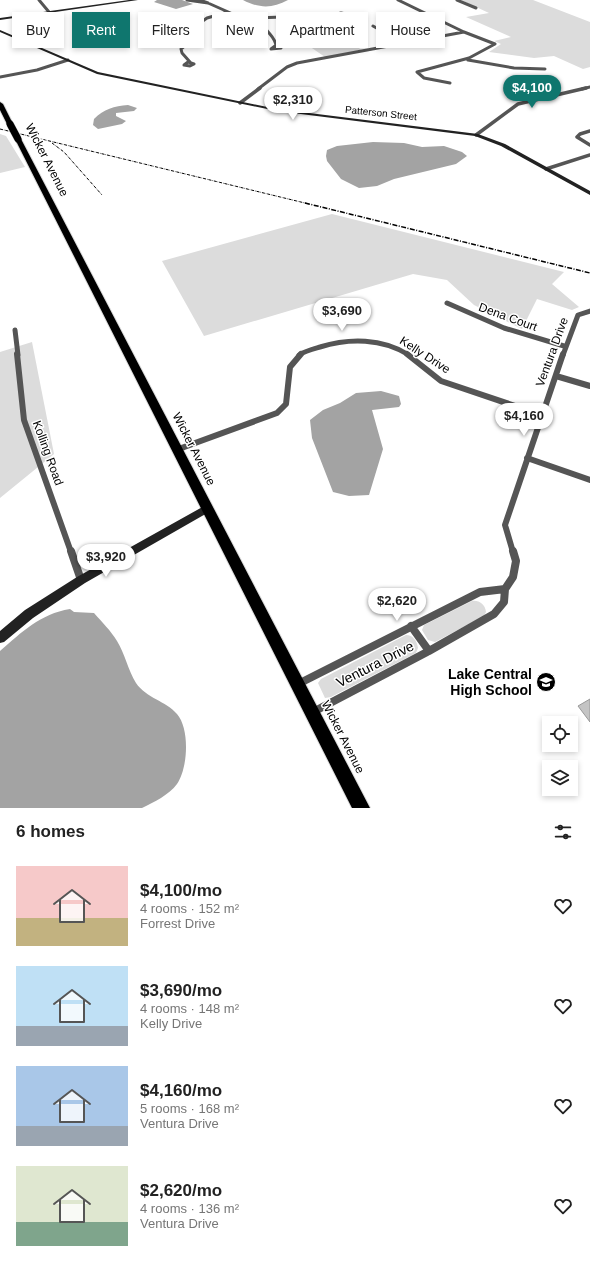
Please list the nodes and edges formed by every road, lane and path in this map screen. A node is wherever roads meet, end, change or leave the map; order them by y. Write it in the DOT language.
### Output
graph roads {
  1 [pos="39,0"];
  2 [pos="136,0"];
  3 [pos="187,0"];
  4 [pos="199,0"];
  5 [pos="398,0"];
  6 [pos="457,0"];
  7 [pos="194,2"];
  8 [pos="208,3"];
  9 [pos="476,8"];
  10 [pos="49,12"];
  11 [pos="228,12"];
  12 [pos="12,17"];
  13 [pos="212,17"];
  14 [pos="0,19"];
  15 [pos="373,26"];
  16 [pos="376,28"];
  17 [pos="0,31"];
  18 [pos="464,32"];
  19 [pos="268,34"];
  20 [pos="445,36"];
  21 [pos="276,46"];
  22 [pos="383,48"];
  23 [pos="68,60"];
  24 [pos="468,60"];
  25 [pos="190,62"];
  26 [pos="545,69"];
  27 [pos="0,77"];
  28 [pos="450,83"];
  29 [pos="590,87"];
  30 [pos="240,103"];
  31 [pos="0,104"];
  32 [pos="590,131"];
  33 [pos="476,135"];
  34 [pos="590,145"];
  35 [pos="590,155"];
  36 [pos="546,169"];
  37 [pos="590,193"];
  38 [pos="447,303"];
  39 [pos="590,311"];
  40 [pos="15,330"];
  41 [pos="564,346"];
  42 [pos="556,376"];
  43 [pos="590,386"];
  44 [pos="542,415"];
  45 [pos="176,450"];
  46 [pos="527,458"];
  47 [pos="590,480"];
  48 [pos="206,509"];
  49 [pos="81,580"];
  50 [pos="505,589"];
  51 [pos="412,626"];
  52 [pos="0,638"];
  53 [pos="429,651"];
  54 [pos="298,684"];
  55 [pos="313,712"];
  56 [pos="361,808"];
  1 -- 10 [label="street"];
  2 -- 10 [label="street"];
  3 -- 7 [label="street"];
  4 -- 7 [label="street"];
  4 -- 8 [label="street"];
  5 -- 18 [label="street"];
  6 -- 9 [label="street"];
  7 -- 8 [label="street"];
  8 -- 11 [label="street"];
  12 -- 14 [label="street"];
  13 -- 25 [label="street"];
  15 -- 16 [label="street"];
  17 -- 23 [label="street, Patterson Street"];
  18 -- 20 [label="street"];
  18 -- 24 [label="street"];
  19 -- 21 [label="street"];
  22 -- 30 [label="street"];
  23 -- 27 [label="street"];
  23 -- 30 [label="street, Patterson Street"];
  24 -- 26 [label="street"];
  24 -- 28 [label="street"];
  29 -- 33 [label="street"];
  30 -- 33 [label="street, Patterson Street"];
  31 -- 45 [label="highway, Wicker Avenue, bridge"];
  32 -- 34 [label="street"];
  33 -- 36 [label="street, Patterson Street"];
  35 -- 36 [label="street"];
  36 -- 37 [label="street, Patterson Street"];
  38 -- 41 [label="street, Dena Court"];
  39 -- 41 [label="street, Ventura Drive"];
  40 -- 49 [label="street, Kolling Road"];
  41 -- 42 [label="street, Ventura Drive"];
  42 -- 43 [label="street"];
  42 -- 44 [label="street, Ventura Drive"];
  44 -- 45 [label="street, Kelly Drive"];
  44 -- 46 [label="street, Ventura Drive"];
  45 -- 48 [label="highway, Wicker Avenue"];
  46 -- 47 [label="street"];
  46 -- 50 [label="street, Ventura Drive"];
  48 -- 49 [label="street"];
  48 -- 54 [label="highway, Wicker Avenue"];
  49 -- 52 [label="street"];
  50 -- 51 [label="street, Ventura Drive"];
  50 -- 53 [label="street, Ventura Drive"];
  51 -- 53 [label="street, Ventura Drive"];
  51 -- 54 [label="street, Ventura Drive"];
  53 -- 55 [label="street, Ventura Drive"];
  54 -- 55 [label="highway, Wicker Avenue"];
  55 -- 56 [label="highway, Wicker Avenue"];
}
